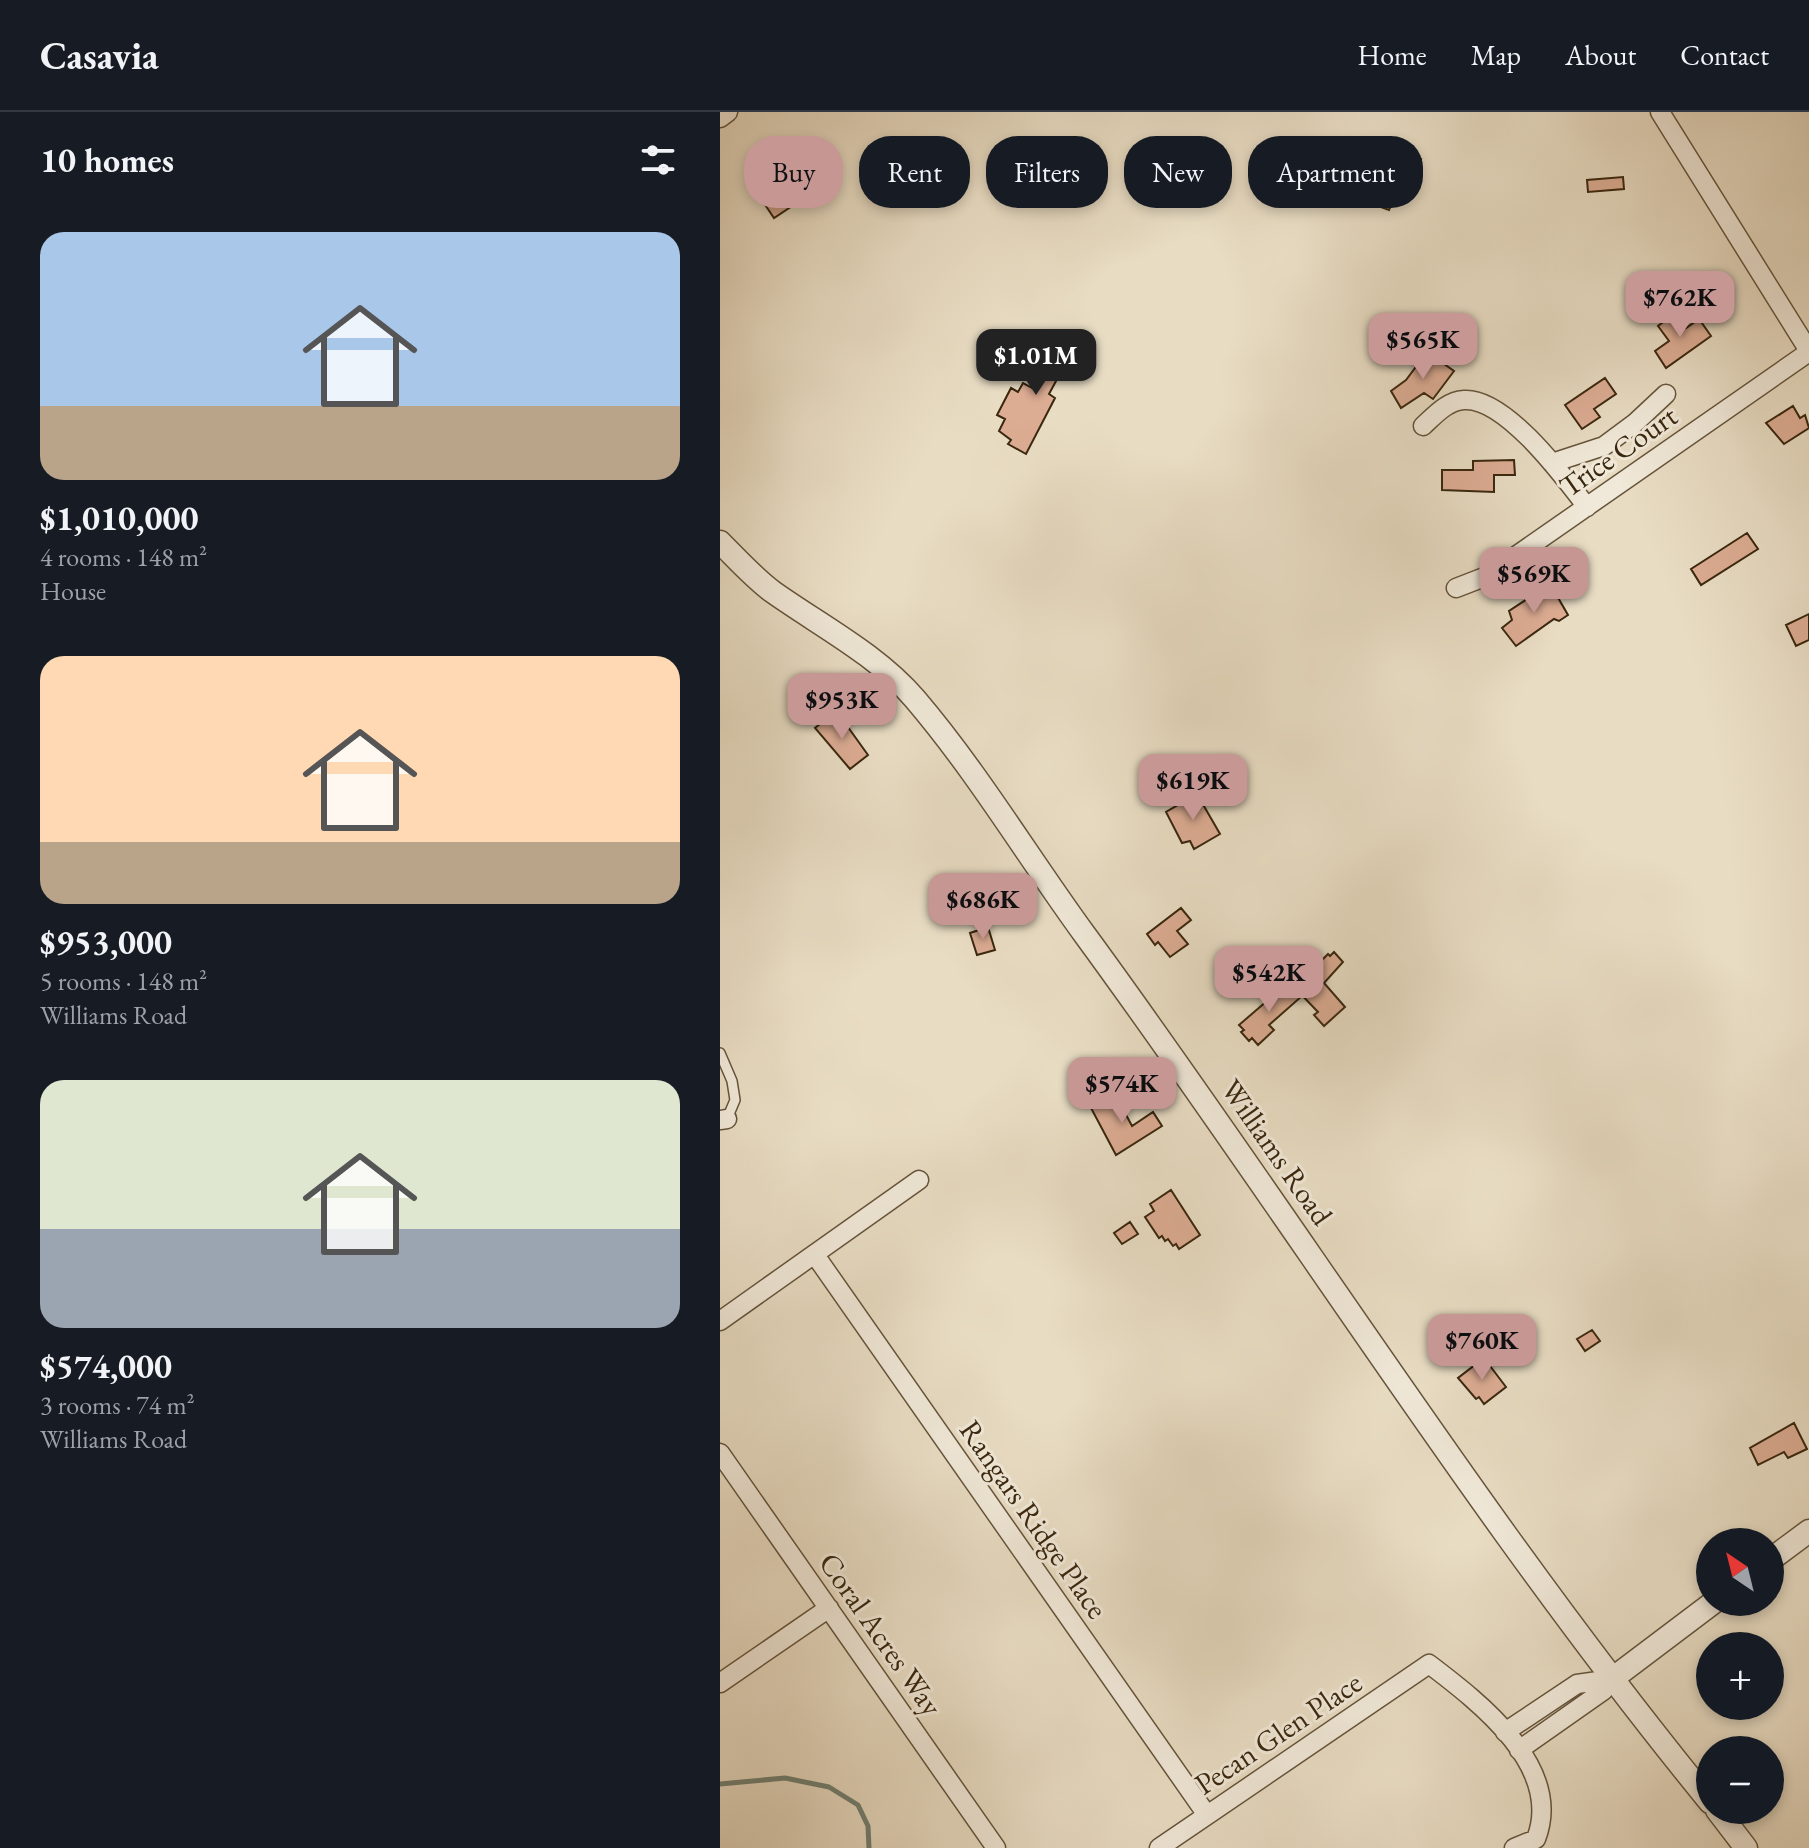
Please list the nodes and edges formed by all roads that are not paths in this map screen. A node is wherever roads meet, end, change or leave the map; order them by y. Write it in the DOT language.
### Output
graph roads {
  1 [pos="728,112"];
  2 [pos="1660,112"];
  3 [pos="720,118"];
  4 [pos="1809,351"];
  5 [pos="1666,394"];
  6 [pos="1423,426"];
  7 [pos="1552,463"];
  8 [pos="1587,507"];
  9 [pos="720,542"];
  10 [pos="1456,588"];
  11 [pos="720,1053"];
  12 [pos="724,1120"];
  13 [pos="919,1180"];
  14 [pos="815,1255"];
  15 [pos="720,1321"];
  16 [pos="720,1453"];
  17 [pos="1809,1531"];
  18 [pos="1784,1550"];
  19 [pos="829,1608"];
  20 [pos="1696,1616"];
  21 [pos="1612,1679"];
  22 [pos="720,1683"];
  23 [pos="1505,1732"];
  24 [pos="1519,1750"];
  25 [pos="1696,1784"];
  26 [pos="1207,1815"];
  27 [pos="1728,1824"];
  28 [pos="996,1848"];
  29 [pos="1159,1848"];
  30 [pos="1514,1848"];
  31 [pos="1746,1848"];
  1 -- 3 [label="street"];
  2 -- 4 [label="street"];
  4 -- 8 [label="street, Trice Court"];
  5 -- 7 [label="street"];
  6 -- 7 [label="street"];
  7 -- 8 [label="street"];
  8 -- 10 [label="street, Trice Court"];
  9 -- 21 [label="street, Williams Road"];
  11 -- 12 [label="lane"];
  13 -- 14 [label="street"];
  14 -- 15 [label="street"];
  14 -- 26 [label="street, Rangars Ridge Place"];
  16 -- 19 [label="street, Coral Acres Way"];
  17 -- 18 [label="street"];
  19 -- 22 [label="street"];
  19 -- 28 [label="street, Coral Acres Way"];
  20 -- 21 [label="street"];
  21 -- 23 [label="street"];
  21 -- 24 [label="street"];
  21 -- 25 [label="street, Williams Road"];
  23 -- 24 [label="street"];
  23 -- 26 [label="street, Pecan Glen Place"];
  24 -- 30 [label="street"];
  26 -- 29 [label="street, Pecan Glen Place"];
  27 -- 31 [label="street"];
}
